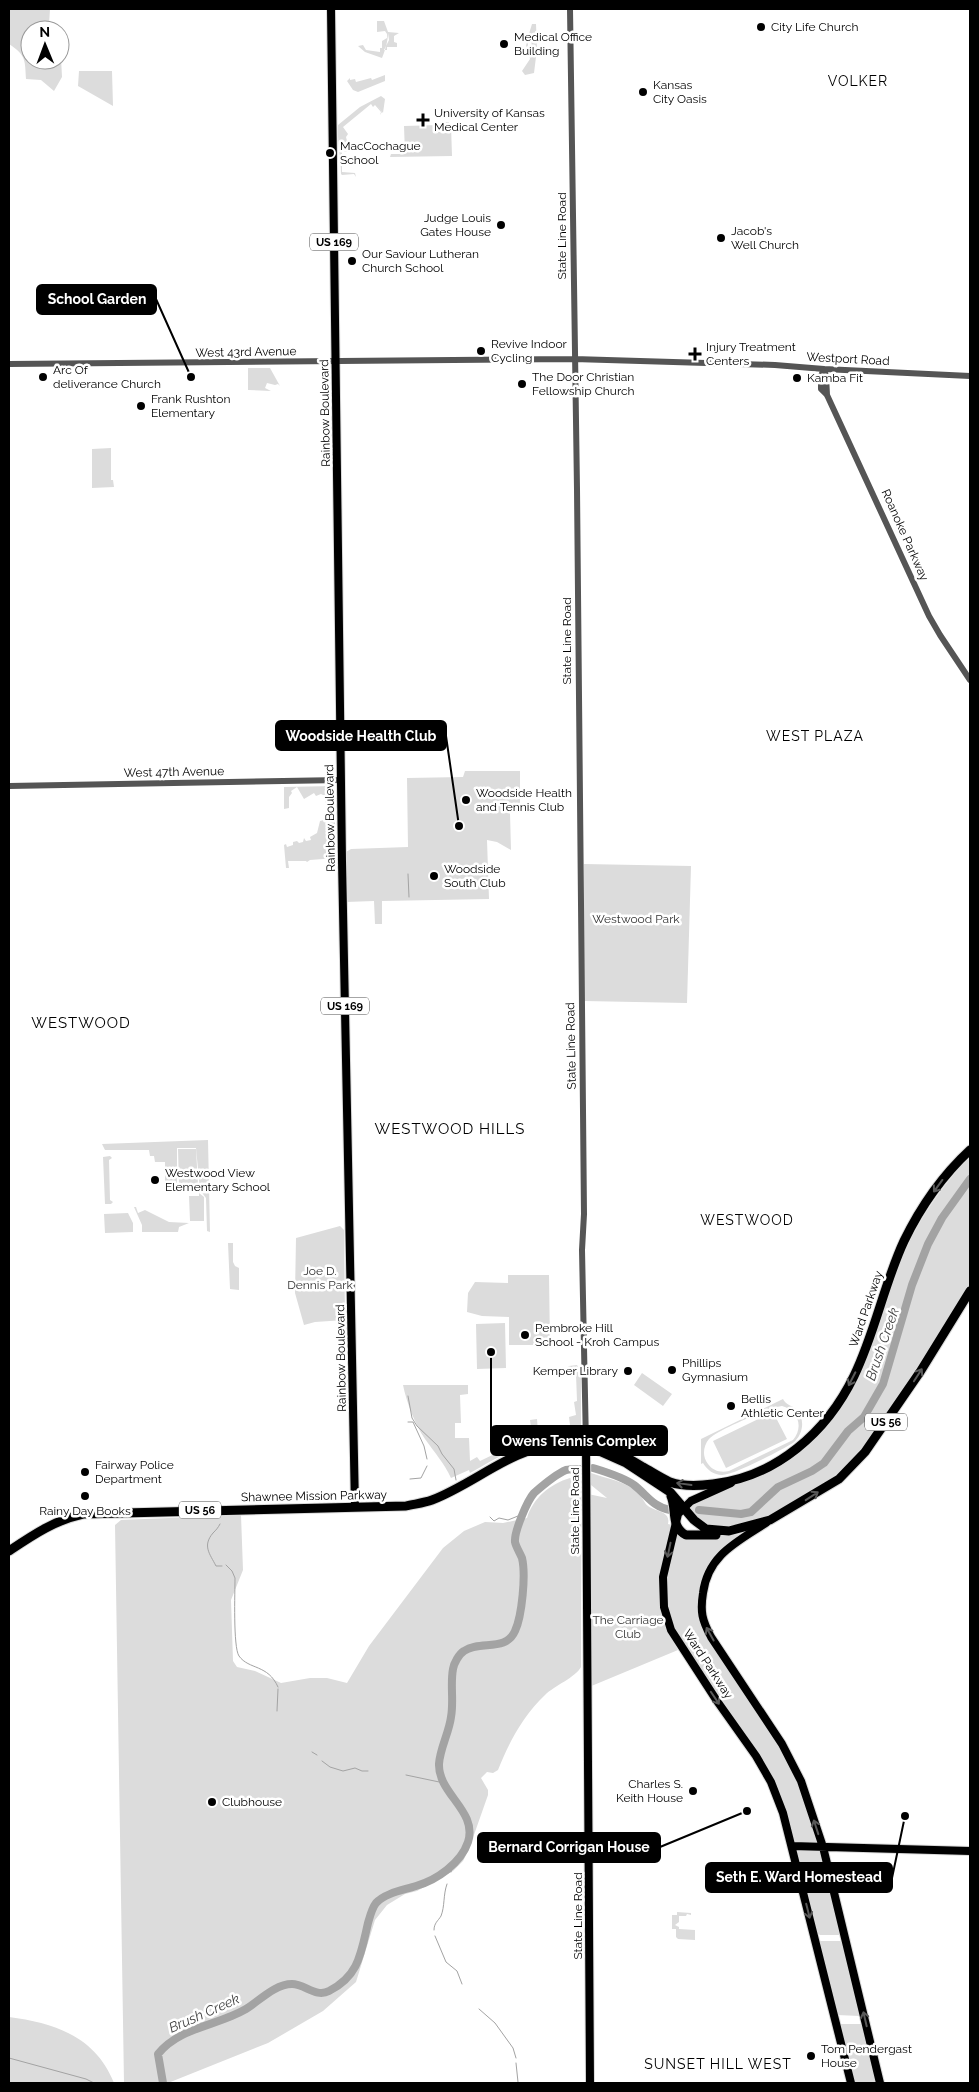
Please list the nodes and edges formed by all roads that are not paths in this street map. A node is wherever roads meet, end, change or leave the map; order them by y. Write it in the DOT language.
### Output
graph roads {
  1 [pos="331,9"];
  2 [pos="570,9"];
  3 [pos="574,359"];
  4 [pos="336,362"];
  5 [pos="9,364"];
  6 [pos="824,369"];
  7 [pos="970,376"];
  8 [pos="970,680"];
  9 [pos="340,780"];
  10 [pos="9,786"];
  11 [pos="970,1150"];
  12 [pos="970,1291"];
  13 [pos="586,1444"];
  14 [pos="641,1473"];
  15 [pos="733,1482"];
  16 [pos="355,1507"];
  17 [pos="684,1508"];
  18 [pos="770,1520"];
  19 [pos="675,1522"];
  20 [pos="729,1532"];
  21 [pos="9,1551"];
  22 [pos="792,1846"];
  23 [pos="823,1847"];
  24 [pos="970,1851"];
  25 [pos="590,2083"];
  26 [pos="851,2083"];
  27 [pos="880,2083"];
  1 -- 4 [label="main road, Rainbow Boulevard / US 169"];
  2 -- 3 [label="street, State Line Road"];
  3 -- 4 [label="street, West 43rd Avenue"];
  3 -- 6 [label="street, Westport Road"];
  3 -- 13 [label="street, State Line Road"];
  4 -- 5 [label="street, West 43rd Avenue"];
  4 -- 9 [label="main road, Rainbow Boulevard / US 169"];
  6 -- 7 [label="street, Westport Road"];
  6 -- 8 [label="street, Roanoke Parkway"];
  9 -- 10 [label="street, West 47th Avenue"];
  9 -- 16 [label="main road, Rainbow Boulevard / US 169"];
  11 -- 15 [label="highway, Ward Parkway / US 56, one-way"];
  18 -- 12 [label="highway, Ward Parkway / US 56, one-way"];
  13 -- 14 [label="highway, US 56"];
  15 -- 13 [label="highway, US 56, one-way"];
  13 -- 16 [label="highway, Shawnee Mission Parkway / US 56"];
  13 -- 25 [label="main road, State Line Road"];
  14 -- 17 [label="highway, US 56"];
  14 -- 19 [label="highway"];
  15 -- 17 [label="main road, Ward Parkway"];
  16 -- 21 [label="highway, Shawnee Mission Parkway / US 56"];
  17 -- 19 [label="main road, Ward Parkway"];
  17 -- 20 [label="highway, US 56"];
  18 -- 20 [label="highway, US 56"];
  23 -- 18 [label="main road, Ward Parkway, one-way"];
  19 -- 20 [label="highway"];
  19 -- 22 [label="main road, Ward Parkway, one-way"];
  22 -- 23 [label="main road"];
  22 -- 26 [label="main road, Ward Parkway, one-way"];
  23 -- 24 [label="main road"];
  27 -- 23 [label="main road, Ward Parkway, one-way"];
}
